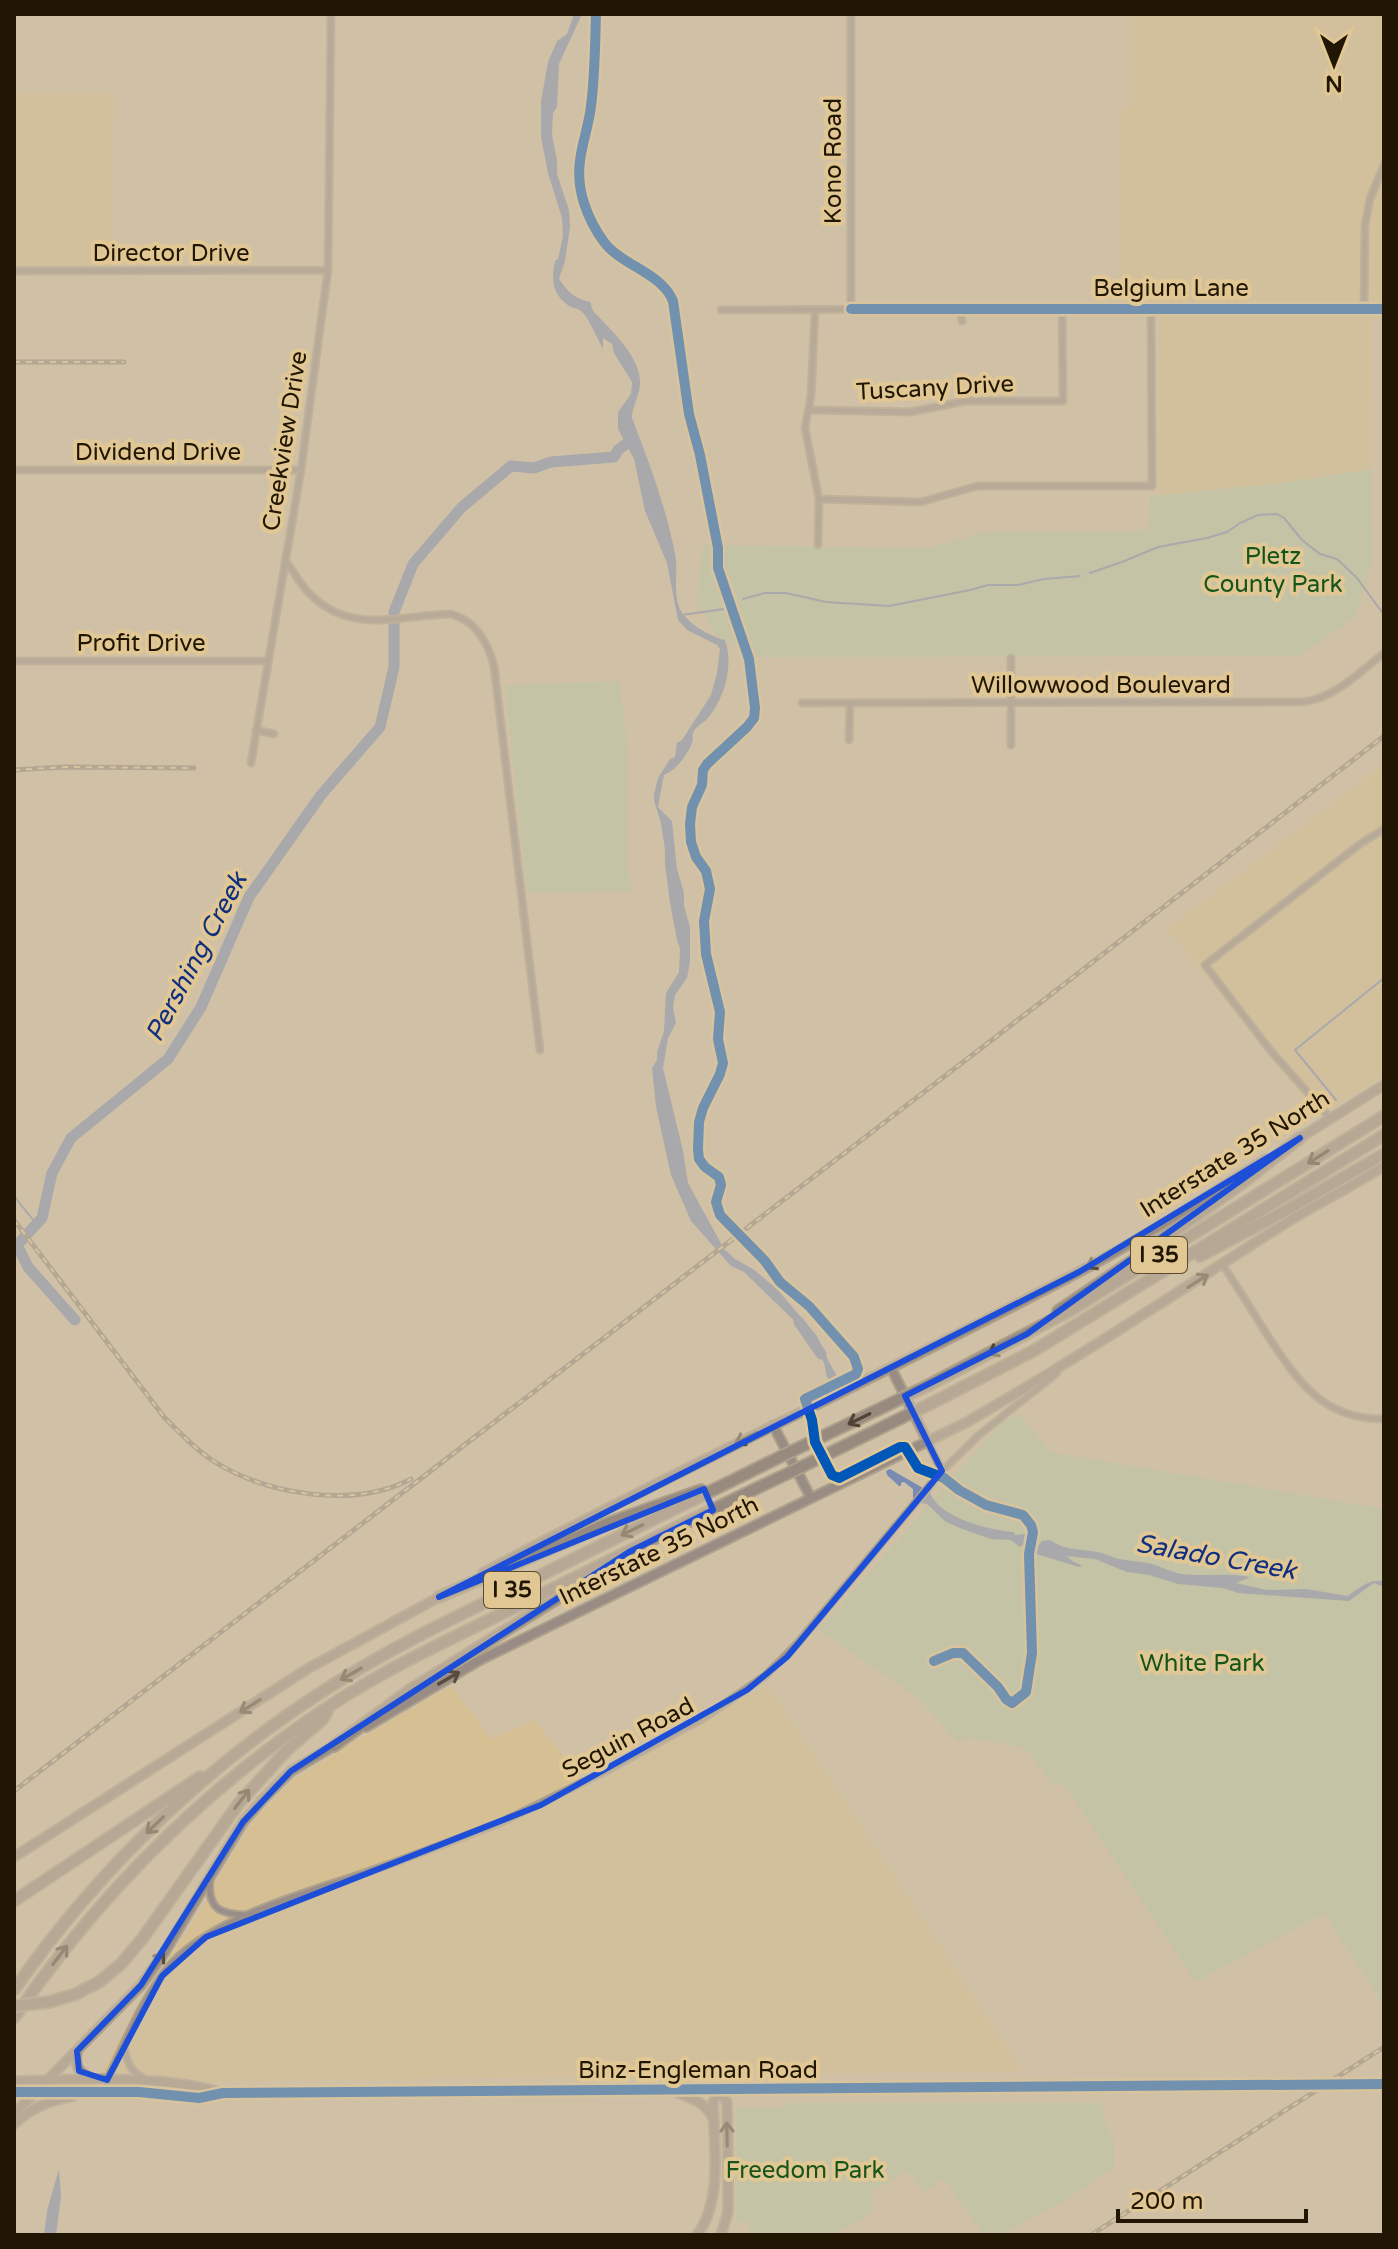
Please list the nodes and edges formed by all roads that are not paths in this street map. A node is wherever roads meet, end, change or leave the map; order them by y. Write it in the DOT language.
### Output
graph roads {
  1 [pos="331,14"];
  2 [pos="851,14"];
  3 [pos="1384,165"];
  4 [pos="328,270"];
  5 [pos="14,271"];
  6 [pos="959,308"];
  7 [pos="1062,308"];
  8 [pos="1151,308"];
  9 [pos="851,309"];
  10 [pos="1364,309"];
  11 [pos="1384,309"];
  12 [pos="721,310"];
  13 [pos="815,310"];
  14 [pos="962,321"];
  15 [pos="809,410"];
  16 [pos="14,470"];
  17 [pos="301,470"];
  18 [pos="819,499"];
  19 [pos="818,545"];
  20 [pos="285,560"];
  21 [pos="1384,653"];
  22 [pos="1011,658"];
  23 [pos="14,661"];
  24 [pos="268,661"];
  25 [pos="802,703"];
  26 [pos="850,703"];
  27 [pos="1011,704"];
  28 [pos="256,730"];
  29 [pos="274,734"];
  30 [pos="849,740"];
  31 [pos="1011,745"];
  32 [pos="251,763"];
  33 [pos="1384,829"];
  34 [pos="540,1050"];
  35 [pos="1384,1085"];
  36 [pos="1384,1116"];
  37 [pos="1330,1119"];
  38 [pos="1384,1135"];
  39 [pos="1300,1138"];
  40 [pos="1384,1154"];
  41 [pos="1384,1166"];
  42 [pos="1223,1265"];
  43 [pos="1152,1279"];
  44 [pos="1027,1334"];
  45 [pos="1084,1351"];
  46 [pos="891,1368"];
  47 [pos="1384,1419"];
  48 [pos="773,1425"];
  49 [pos="928,1442"];
  50 [pos="752,1471"];
  51 [pos="942,1471"];
  52 [pos="811,1498"];
  53 [pos="629,1552"];
  54 [pos="439,1597"];
  55 [pos="331,1705"];
  56 [pos="334,1746"];
  57 [pos="213,1772"];
  58 [pos="14,1857"];
  59 [pos="211,1876"];
  60 [pos="14,1901"];
  61 [pos="247,1915"];
  62 [pos="14,1990"];
  63 [pos="14,2006"];
  64 [pos="14,2018"];
  65 [pos="124,2045"];
  66 [pos="77,2051"];
  67 [pos="47,2080"];
  68 [pos="94,2080"];
  69 [pos="107,2080"];
  70 [pos="14,2081"];
  71 [pos="147,2081"];
  72 [pos="1384,2084"];
  73 [pos="719,2089"];
  74 [pos="672,2090"];
  75 [pos="14,2092"];
  76 [pos="36,2092"];
  77 [pos="107,2092"];
  78 [pos="88,2093"];
  79 [pos="223,2093"];
  80 [pos="14,2114"];
  81 [pos="713,2120"];
  82 [pos="14,2124"];
  83 [pos="697,2235"];
  84 [pos="721,2235"];
  1 -- 4 [label="street, Creekview Drive"];
  2 -- 9 [label="street, Kono Road"];
  3 -- 10 [label="street"];
  4 -- 5 [label="street, Director Drive"];
  4 -- 17 [label="street, Creekview Drive"];
  6 -- 7 [label="street, Belgium Lane"];
  6 -- 9 [label="street, Belgium Lane"];
  6 -- 14 [label="street"];
  7 -- 8 [label="street, Belgium Lane"];
  7 -- 15 [label="street, Tuscany Drive"];
  8 -- 10 [label="street, Belgium Lane"];
  8 -- 18 [label="street"];
  9 -- 13 [label="street, Belgium Lane"];
  10 -- 11 [label="street, Belgium Lane"];
  12 -- 13 [label="street, Belgium Lane"];
  13 -- 15 [label="street"];
  15 -- 18 [label="street"];
  16 -- 17 [label="street, Dividend Drive"];
  17 -- 20 [label="street, Creekview Drive"];
  18 -- 19 [label="street"];
  20 -- 24 [label="street"];
  20 -- 34 [label="street, Creekview Drive"];
  21 -- 27 [label="street, Willowwood Boulevard"];
  22 -- 27 [label="street"];
  23 -- 24 [label="street, Profit Drive"];
  24 -- 28 [label="street"];
  25 -- 26 [label="street, Willowwood Boulevard"];
  26 -- 27 [label="street, Willowwood Boulevard"];
  26 -- 30 [label="street"];
  27 -- 31 [label="street"];
  28 -- 29 [label="street"];
  28 -- 32 [label="street"];
  33 -- 37 [label="street"];
  35 -- 37 [label="main road, Interstate 35 North"];
  36 -- 44 [label="highway, I 35, one-way"];
  37 -- 39 [label="main road, Interstate 35 North"];
  38 -- 43 [label="highway, I 35"];
  39 -- 44 [label="highway"];
  39 -- 46 [label="main road, Interstate 35 North, one-way"];
  40 -- 43 [label="highway"];
  41 -- 42 [label="main road, Interstate 35 North"];
  45 -- 42 [label="main road, Interstate 35 North, one-way"];
  42 -- 47 [label="street"];
  43 -- 53 [label="highway, I 35, bridge"];
  44 -- 50 [label="highway, I 35, one-way, bridge"];
  45 -- 49 [label="main road, Interstate 35 North"];
  45 -- 51 [label="street, Seguin Road"];
  46 -- 48 [label="main road, Interstate 35 North"];
  46 -- 49 [label="main road"];
  48 -- 52 [label="main road"];
  48 -- 54 [label="main road, Interstate 35 North, one-way"];
  49 -- 51 [label="street"];
  49 -- 52 [label="main road, Interstate 35 North"];
  50 -- 54 [label="highway"];
  50 -- 57 [label="highway, I 35, one-way"];
  51 -- 61 [label="street, Seguin Road"];
  56 -- 52 [label="main road, Interstate 35 North, one-way"];
  53 -- 55 [label="highway, I 35"];
  53 -- 56 [label="highway"];
  54 -- 58 [label="main road, Interstate 35 North, one-way"];
  63 -- 55 [label="highway, one-way, bridge"];
  64 -- 55 [label="highway, I 35, one-way"];
  56 -- 59 [label="main road, Interstate 35 North"];
  57 -- 60 [label="highway"];
  57 -- 62 [label="highway, I 35, one-way"];
  59 -- 61 [label="street"];
  66 -- 59 [label="main road, Interstate 35 North, one-way"];
  61 -- 65 [label="street, Seguin Road"];
  65 -- 69 [label="street, Seguin Road"];
  65 -- 71 [label="street"];
  66 -- 67 [label="main road, Interstate 35 North"];
  66 -- 68 [label="main road"];
  67 -- 68 [label="main road, Binz-Engleman Road"];
  67 -- 70 [label="main road, Binz-Engleman Road"];
  67 -- 76 [label="main road, Interstate 35 North"];
  68 -- 69 [label="main road, Binz-Engleman Road"];
  69 -- 71 [label="main road, Binz-Engleman Road"];
  69 -- 77 [label="street, Seguin Road"];
  71 -- 79 [label="main road, Binz-Engleman Road"];
  72 -- 73 [label="main road, Binz-Engleman Road"];
  73 -- 74 [label="main road, Binz-Engleman Road"];
  73 -- 81 [label="main road"];
  84 -- 73 [label="main road, one-way"];
  74 -- 79 [label="main road, Binz-Engleman Road"];
  74 -- 81 [label="main road"];
  75 -- 76 [label="main road, Binz-Engleman Road"];
  76 -- 78 [label="main road, Binz-Engleman Road"];
  76 -- 80 [label="main road, Interstate 35 North"];
  77 -- 78 [label="main road, Binz-Engleman Road"];
  77 -- 79 [label="main road, Binz-Engleman Road"];
  78 -- 82 [label="main road"];
  81 -- 83 [label="main road"];
}
